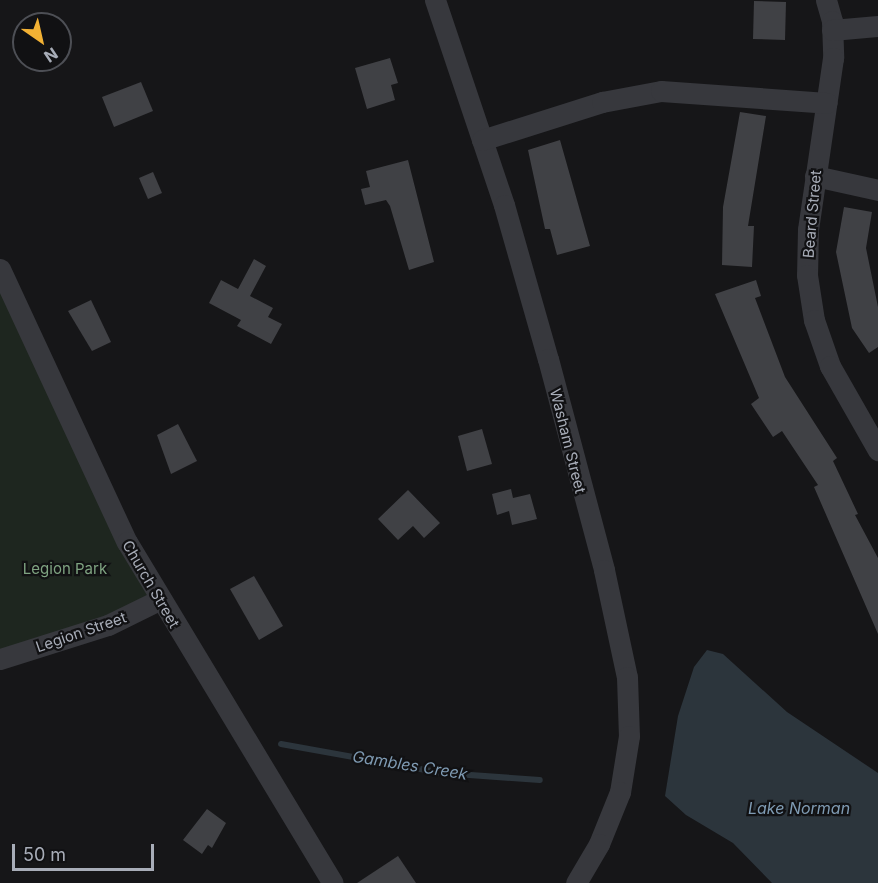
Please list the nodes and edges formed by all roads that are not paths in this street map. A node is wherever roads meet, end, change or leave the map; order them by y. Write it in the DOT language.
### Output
graph roads {
  1 [pos="435,0"];
  2 [pos="826,0"];
  3 [pos="878,26"];
  4 [pos="832,30"];
  5 [pos="827,103"];
  6 [pos="482,140"];
  7 [pos="815,176"];
  8 [pos="878,190"];
  9 [pos="0,269"];
  10 [pos="878,450"];
  11 [pos="159,600"];
  12 [pos="0,658"];
  13 [pos="333,883"];
  14 [pos="576,883"];
  1 -- 6 [label="street, Washam Street"];
  2 -- 4 [label="street, Beard Street"];
  3 -- 4 [label="street"];
  4 -- 5 [label="street, Beard Street"];
  5 -- 6 [label="street"];
  5 -- 7 [label="street, Beard Street"];
  6 -- 14 [label="street, Washam Street"];
  7 -- 8 [label="street"];
  7 -- 10 [label="street, Beard Street"];
  9 -- 11 [label="street, Church Street"];
  11 -- 12 [label="street, Legion Street"];
  11 -- 13 [label="street, Church Street"];
}
